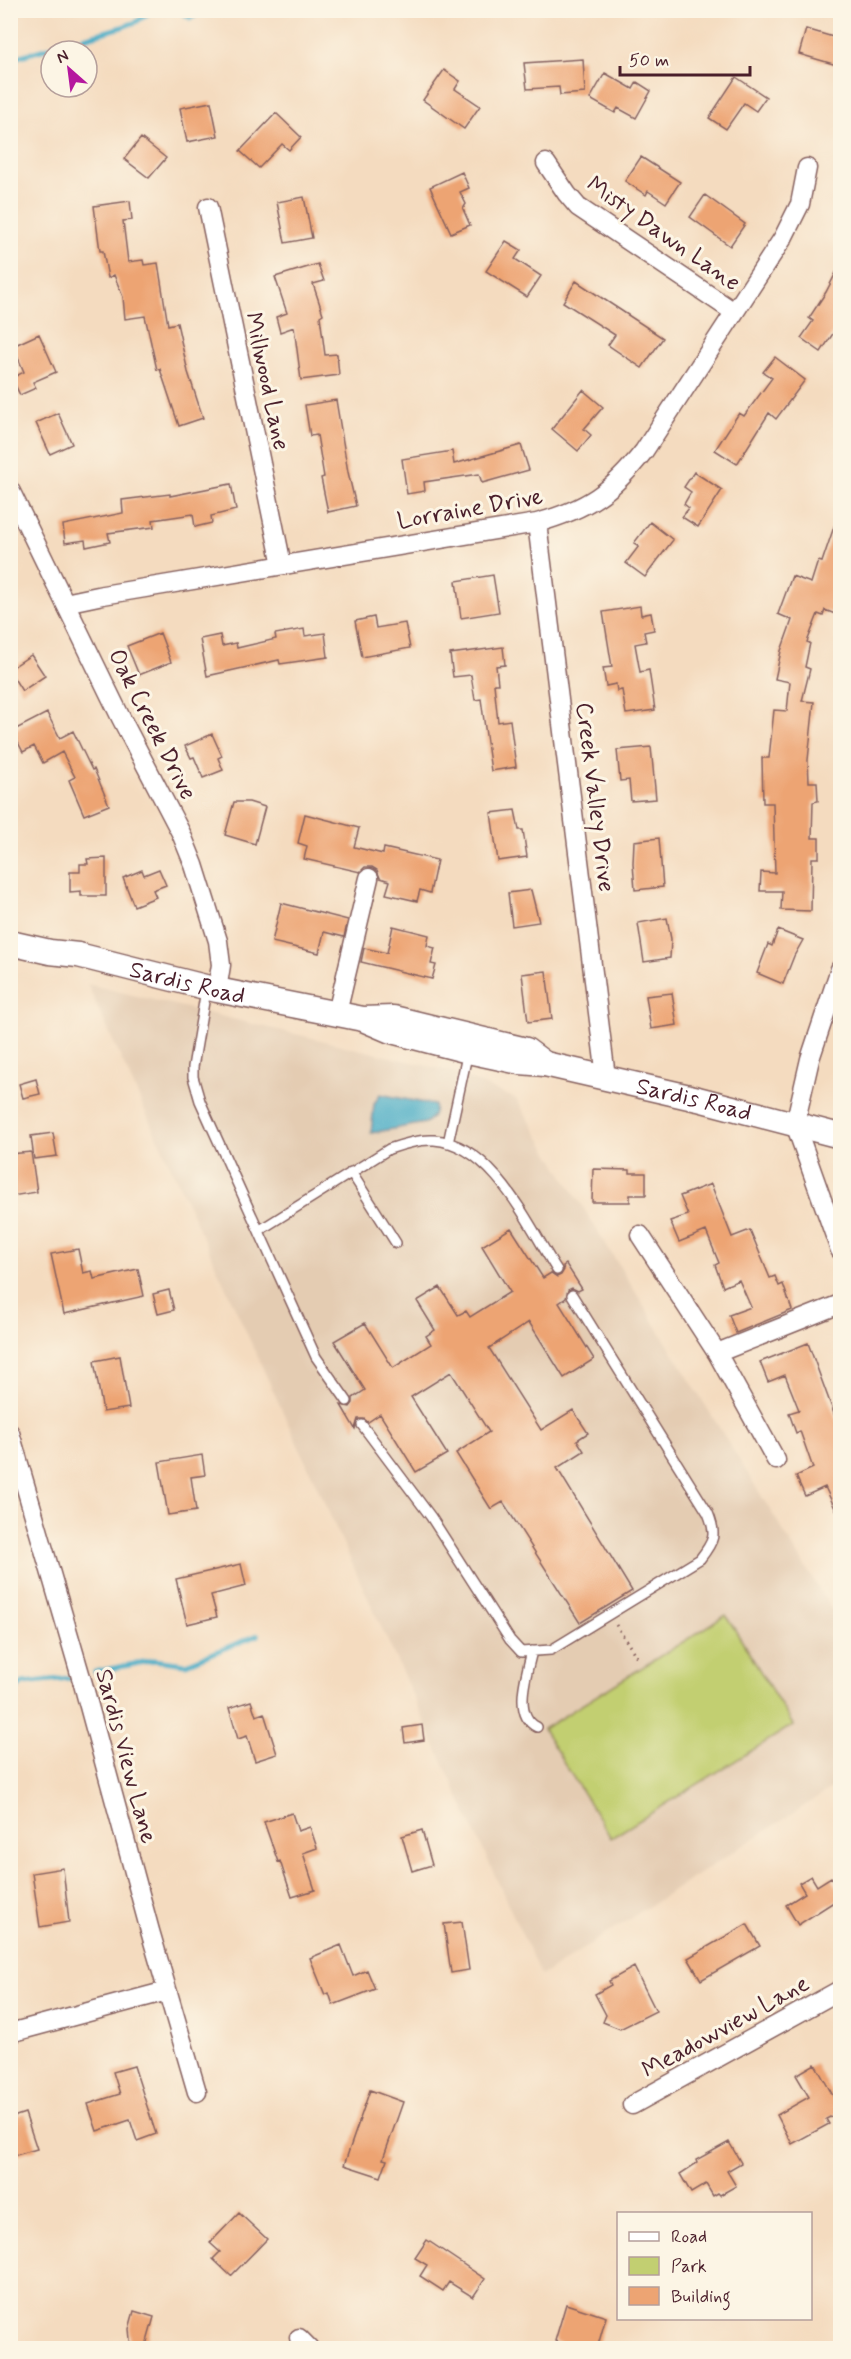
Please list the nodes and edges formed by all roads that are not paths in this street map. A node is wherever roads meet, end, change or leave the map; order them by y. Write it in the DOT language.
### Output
graph roads {
  1 [pos="546,163"];
  2 [pos="807,168"];
  3 [pos="208,207"];
  4 [pos="734,312"];
  5 [pos="10,490"];
  6 [pos="537,523"];
  7 [pos="282,565"];
  8 [pos="65,603"];
  9 [pos="369,879"];
  10 [pos="10,943"];
  11 [pos="840,969"];
  12 [pos="212,989"];
  13 [pos="337,1013"];
  14 [pos="363,1018"];
  15 [pos="468,1051"];
  16 [pos="545,1064"];
  17 [pos="606,1077"];
  18 [pos="795,1124"];
  19 [pos="840,1136"];
  20 [pos="448,1143"];
  21 [pos="351,1172"];
  22 [pos="260,1230"];
  23 [pos="640,1235"];
  24 [pos="396,1243"];
  25 [pos="840,1250"];
  26 [pos="557,1270"];
  27 [pos="572,1294"];
  28 [pos="840,1304"];
  29 [pos="717,1353"];
  30 [pos="347,1401"];
  31 [pos="362,1425"];
  32 [pos="11,1440"];
  33 [pos="776,1460"];
  34 [pos="532,1651"];
  35 [pos="537,1727"];
  36 [pos="840,1990"];
  37 [pos="167,1991"];
  38 [pos="10,2033"];
  39 [pos="197,2092"];
  40 [pos="632,2104"];
  1 -- 4 [label="street, Misty Dawn Lane"];
  2 -- 4 [label="street, Lorraine Drive"];
  3 -- 7 [label="street, Millwood Lane"];
  4 -- 6 [label="street, Lorraine Drive"];
  5 -- 8 [label="street, Oak Creek Drive"];
  6 -- 7 [label="street, Lorraine Drive"];
  6 -- 17 [label="street, Creek Valley Drive"];
  7 -- 8 [label="street, Lorraine Drive"];
  8 -- 12 [label="street, Oak Creek Drive"];
  9 -- 13 [label="street"];
  10 -- 12 [label="main road, Sardis Road"];
  11 -- 18 [label="street"];
  12 -- 13 [label="main road, Sardis Road"];
  12 -- 22 [label="lane"];
  13 -- 14 [label="main road, Sardis Road"];
  14 -- 15 [label="main road, Sardis Road"];
  14 -- 16 [label="main road, Sardis Road"];
  15 -- 16 [label="main road, Sardis Road"];
  15 -- 20 [label="lane"];
  16 -- 17 [label="main road, Sardis Road"];
  17 -- 18 [label="main road, Sardis Road"];
  18 -- 19 [label="main road, Sardis Road"];
  18 -- 25 [label="street"];
  20 -- 21 [label="lane"];
  20 -- 26 [label="lane"];
  21 -- 22 [label="lane"];
  21 -- 24 [label="lane"];
  22 -- 30 [label="lane"];
  23 -- 29 [label="street"];
  27 -- 34 [label="lane"];
  28 -- 29 [label="street"];
  29 -- 33 [label="street"];
  31 -- 34 [label="lane"];
  32 -- 37 [label="street, Sardis View Lane"];
  34 -- 35 [label="lane"];
  36 -- 40 [label="street, Meadowview Lane"];
  37 -- 38 [label="street"];
  37 -- 39 [label="street, Sardis View Lane"];
}
